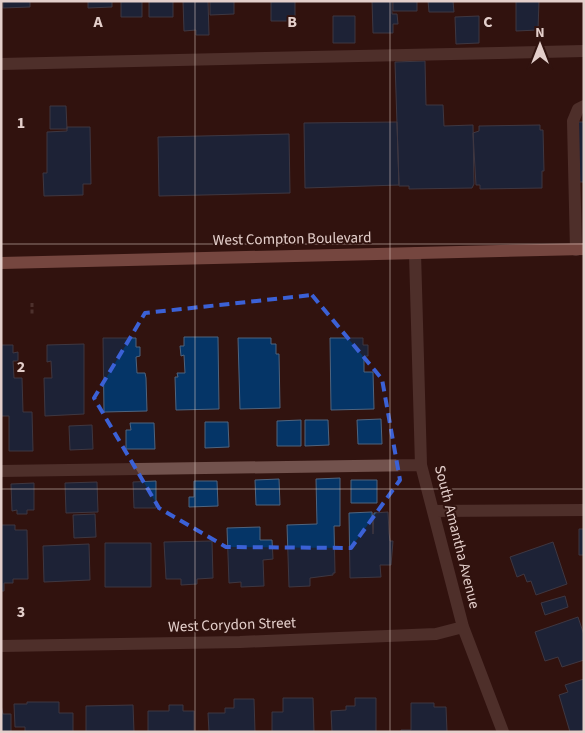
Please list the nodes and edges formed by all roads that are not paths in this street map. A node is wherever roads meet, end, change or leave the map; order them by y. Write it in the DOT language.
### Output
graph roads {
  1 [pos="584,51"];
  2 [pos="1,64"];
  3 [pos="584,106"];
  4 [pos="580,249"];
  5 [pos="415,253"];
  6 [pos="1,263"];
  7 [pos="421,465"];
  8 [pos="1,470"];
  9 [pos="584,510"];
  10 [pos="433,511"];
  11 [pos="463,626"];
  12 [pos="1,646"];
  13 [pos="503,732"];
  1 -- 2 [label="street"];
  3 -- 4 [label="street"];
  4 -- 5 [label="main road, West Compton Boulevard"];
  5 -- 6 [label="main road, West Compton Boulevard"];
  5 -- 7 [label="street, South Amantha Avenue"];
  7 -- 8 [label="street"];
  7 -- 10 [label="street, South Amantha Avenue"];
  9 -- 10 [label="street"];
  10 -- 11 [label="street, South Amantha Avenue"];
  11 -- 12 [label="street, West Corydon Street"];
  11 -- 13 [label="street, South Amantha Avenue"];
}
